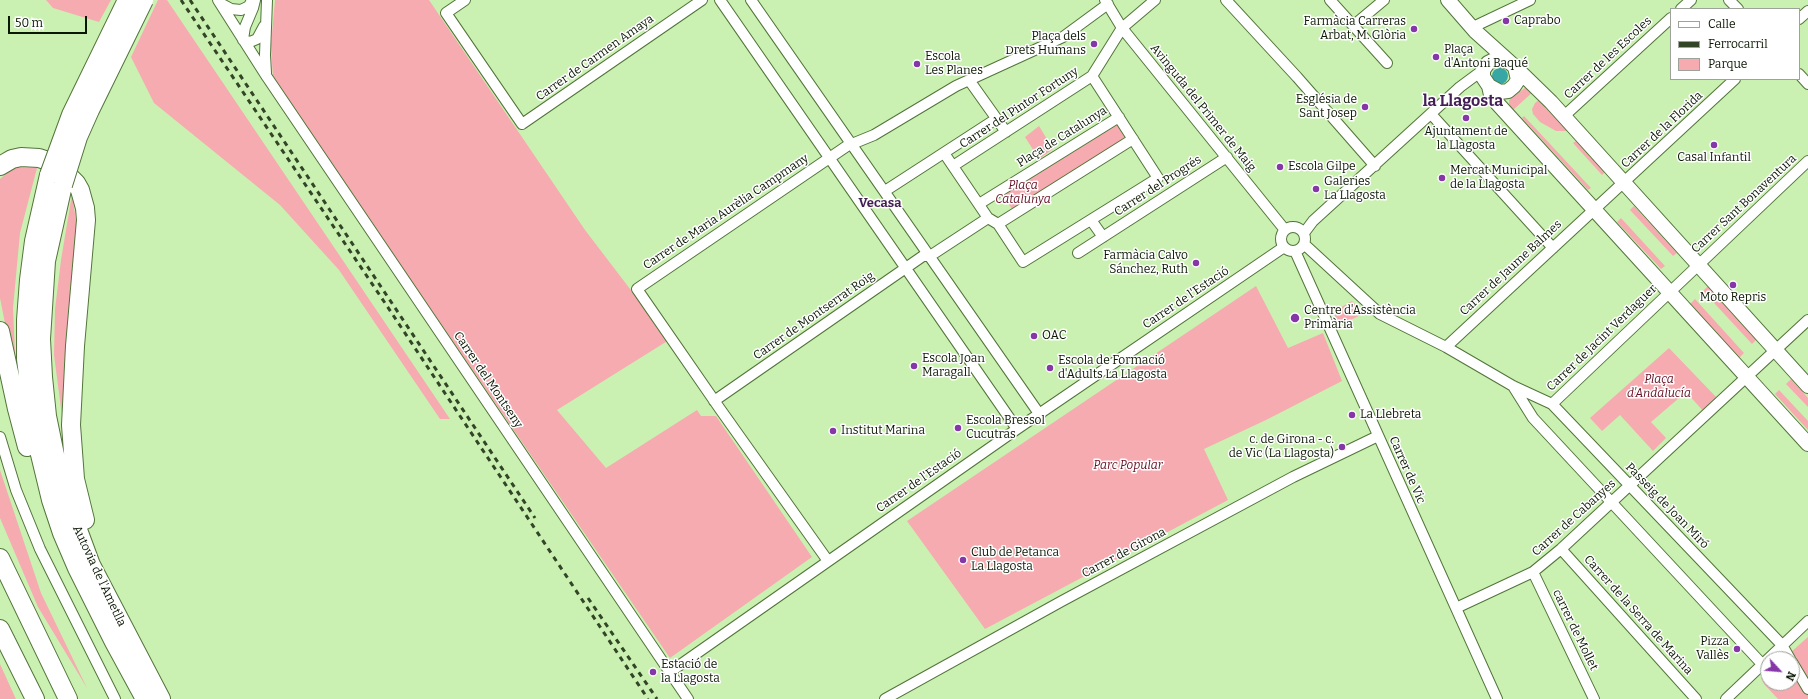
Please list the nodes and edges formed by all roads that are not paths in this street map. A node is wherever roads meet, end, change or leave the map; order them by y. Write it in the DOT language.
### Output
graph roads {
  1 [pos="127,0"];
  2 [pos="144,0"];
  3 [pos="254,0"];
  4 [pos="267,0"];
  5 [pos="465,0"];
  6 [pos="702,0"];
  7 [pos="720,0"];
  8 [pos="751,0"];
  9 [pos="1155,0"];
  10 [pos="1226,0"];
  11 [pos="1330,0"];
  12 [pos="1384,0"];
  13 [pos="1448,0"];
  14 [pos="1530,0"];
  15 [pos="1691,0"];
  16 [pos="1729,0"];
  17 [pos="219,1"];
  18 [pos="1106,2"];
  19 [pos="1682,8"];
  20 [pos="1737,8"];
  21 [pos="1808,11"];
  22 [pos="266,18"];
  23 [pos="1800,18"];
  24 [pos="1670,19"];
  25 [pos="1354,25"];
  26 [pos="1122,28"];
  27 [pos="1473,30"];
  28 [pos="243,39"];
  29 [pos="1387,63"];
  30 [pos="1512,64"];
  31 [pos="1485,66"];
  32 [pos="1800,75"];
  33 [pos="267,76"];
  34 [pos="1092,76"];
  35 [pos="969,80"];
  36 [pos="1735,80"];
  37 [pos="1808,84"];
  38 [pos="1489,86"];
  39 [pos="1431,114"];
  40 [pos="1119,117"];
  41 [pos="1563,117"];
  42 [pos="996,119"];
  43 [pos="1006,132"];
  44 [pos="1133,139"];
  45 [pos="852,144"];
  46 [pos="944,152"];
  47 [pos="829,157"];
  48 [pos="1227,157"];
  49 [pos="1808,162"];
  50 [pos="0,166"];
  51 [pos="953,166"];
  52 [pos="1375,166"];
  53 [pos="56,180"];
  54 [pos="1624,183"];
  55 [pos="885,191"];
  56 [pos="979,204"];
  57 [pos="1594,209"];
  58 [pos="988,218"];
  59 [pos="1092,220"];
  60 [pos="998,224"];
  61 [pos="1285,230"];
  62 [pos="1304,233"];
  63 [pos="1103,237"];
  64 [pos="1304,244"];
  65 [pos="1284,247"];
  66 [pos="1553,248"];
  67 [pos="1295,251"];
  68 [pos="1078,253"];
  69 [pos="930,256"];
  70 [pos="1698,266"];
  71 [pos="906,268"];
  72 [pos="1670,291"];
  73 [pos="1808,320"];
  74 [pos="0,331"];
  75 [pos="1446,347"];
  76 [pos="1775,350"];
  77 [pos="1747,377"];
  78 [pos="1513,386"];
  79 [pos="1808,386"];
  80 [pos="714,401"];
  81 [pos="1552,404"];
  82 [pos="1040,414"];
  83 [pos="1017,429"];
  84 [pos="1378,436"];
  85 [pos="0,437"];
  86 [pos="1808,444"];
  87 [pos="1629,485"];
  88 [pos="1612,502"];
  89 [pos="62,533"];
  90 [pos="1561,549"];
  91 [pos="0,558"];
  92 [pos="828,561"];
  93 [pos="1533,572"];
  94 [pos="1456,608"];
  95 [pos="115,612"];
  96 [pos="1808,621"];
  97 [pos="0,628"];
  98 [pos="1782,645"];
  99 [pos="1776,651"];
  100 [pos="1785,651"];
  101 [pos="1760,662"];
  102 [pos="1760,666"];
  103 [pos="670,672"];
  104 [pos="1800,676"];
  105 [pos="1808,690"];
  106 [pos="35,699"];
  107 [pos="68,699"];
  108 [pos="115,699"];
  109 [pos="145,699"];
  110 [pos="161,699"];
  111 [pos="688,699"];
  112 [pos="885,699"];
  113 [pos="1497,699"];
  114 [pos="1594,699"];
  115 [pos="1696,699"];
  116 [pos="1726,699"];
  1 -- 53 [label="highway, bridge"];
  2 -- 53 [label="highway, bridge"];
  3 -- 17 [label="street, Carrer del Montseny"];
  3 -- 28 [label="street, Carrer del Montseny"];
  4 -- 22 [label="street, Carrer del Montseny"];
  5 -- 6 [label="street, Carrer de Carmen Amaya"];
  7 -- 47 [label="street"];
  8 -- 45 [label="street"];
  9 -- 26 [label="street, Carrer del Pintor Fortuny"];
  10 -- 52 [label="street"];
  11 -- 25 [label="street"];
  12 -- 25 [label="street"];
  13 -- 27 [label="main road"];
  14 -- 27 [label="street"];
  15 -- 19 [label="street"];
  16 -- 20 [label="street"];
  17 -- 28 [label="street, Carrer del Montseny"];
  18 -- 26 [label="street, Avinguda del Primer de Maig"];
  18 -- 35 [label="street, Carrer de Maria Aurèlia Campmany"];
  21 -- 23 [label="street"];
  22 -- 28 [label="street, Carrer del Montseny"];
  22 -- 33 [label="street, Carrer del Montseny"];
  24 -- 41 [label="street, Carrer de les Escoles"];
  25 -- 29 [label="street"];
  26 -- 34 [label="street, Carrer del Pintor Fortuny"];
  26 -- 48 [label="street, Avinguda del Primer de Maig"];
  27 -- 30 [label="main road"];
  27 -- 31 [label="main road"];
  28 -- 33 [label="street, Carrer del Montseny"];
  30 -- 31 [label="main road"];
  30 -- 38 [label="main road"];
  30 -- 41 [label="main road"];
  31 -- 38 [label="main road"];
  31 -- 39 [label="street"];
  32 -- 37 [label="street"];
  33 -- 103 [label="street, Carrer del Montseny"];
  34 -- 40 [label="street"];
  34 -- 43 [label="street, Carrer del Pintor Fortuny"];
  35 -- 42 [label="street"];
  35 -- 45 [label="street, Carrer de Maria Aurèlia Campmany"];
  36 -- 54 [label="street, Carrer de la Florida"];
  38 -- 57 [label="main road"];
  39 -- 52 [label="street"];
  39 -- 66 [label="street"];
  40 -- 44 [label="street"];
  40 -- 56 [label="street, Plaça de Catalunya"];
  41 -- 54 [label="main road"];
  42 -- 43 [label="street"];
  42 -- 46 [label="street, Carrer del Pintor Fortuny"];
  43 -- 51 [label="street, Carrer del Pintor Fortuny"];
  44 -- 59 [label="street, Carrer del Progrés"];
  44 -- 60 [label="street"];
  45 -- 47 [label="street, Carrer de Maria Aurèlia Campmany"];
  45 -- 55 [label="street"];
  46 -- 51 [label="street"];
  46 -- 55 [label="street, Carrer del Pintor Fortuny"];
  47 -- 71 [label="street"];
  47 -- 80 [label="street, Carrer de Maria Aurèlia Campmany"];
  48 -- 61 [label="street, Avinguda del Primer de Maig"];
  48 -- 63 [label="street, Carrer del Progrés"];
  49 -- 70 [label="street, Carrer Sant Bonaventura"];
  50 -- 95 [label="highway"];
  51 -- 56 [label="street"];
  52 -- 62 [label="street"];
  53 -- 89 [label="highway"];
  53 -- 95 [label="highway, Autovia de l'Ametlla"];
  54 -- 57 [label="street, Carrer de la Florida"];
  54 -- 70 [label="main road"];
  55 -- 69 [label="street"];
  56 -- 58 [label="street"];
  57 -- 66 [label="street, Carrer de Jaume Balmes"];
  57 -- 72 [label="main road"];
  58 -- 60 [label="street"];
  58 -- 69 [label="street, Carrer de Montserrat Roig"];
  59 -- 60 [label="street, Carrer del Progrés"];
  59 -- 63 [label="street"];
  61 -- 62 [label="street"];
  61 -- 65 [label="street"];
  62 -- 64 [label="street"];
  63 -- 68 [label="street, Carrer del Progrés"];
  64 -- 67 [label="street"];
  64 -- 75 [label="street, Passeig de Joan Miró"];
  65 -- 67 [label="street"];
  65 -- 82 [label="street, Carrer de l'Estació"];
  66 -- 75 [label="street, Carrer de Jaume Balmes"];
  67 -- 84 [label="street, Carrer de Vic"];
  69 -- 71 [label="street, Carrer de Montserrat Roig"];
  69 -- 82 [label="street"];
  70 -- 72 [label="street, Carrer Sant Bonaventura"];
  70 -- 76 [label="main road"];
  71 -- 80 [label="street, Carrer de Montserrat Roig"];
  71 -- 83 [label="street"];
  72 -- 77 [label="main road"];
  72 -- 81 [label="street, Carrer de Jacint Verdaguer"];
  73 -- 76 [label="street, Carrer de Cabanyes"];
  74 -- 89 [label="highway"];
  75 -- 78 [label="street, Passeig de Joan Miró"];
  76 -- 77 [label="street, Carrer de Cabanyes"];
  76 -- 79 [label="main road"];
  77 -- 86 [label="main road"];
  77 -- 87 [label="street, Carrer de Cabanyes"];
  78 -- 81 [label="street, Passeig de Joan Miró"];
  78 -- 88 [label="street, Passeig de Joan Miró"];
  80 -- 92 [label="street"];
  81 -- 87 [label="street, Passeig de Joan Miró"];
  82 -- 83 [label="street, Carrer de l'Estació"];
  83 -- 92 [label="street, Carrer de l'Estació"];
  84 -- 94 [label="street, Carrer de Vic"];
  84 -- 112 [label="street, Carrer de Girona"];
  85 -- 108 [label="street"];
  87 -- 88 [label="street, Carrer de Cabanyes"];
  87 -- 98 [label="street, Passeig de Joan Miró"];
  88 -- 90 [label="street, Carrer de Cabanyes"];
  88 -- 101 [label="street, Passeig de Joan Miró"];
  89 -- 109 [label="highway"];
  90 -- 93 [label="street, Carrer de Cabanyes"];
  90 -- 115 [label="street, Carrer de la Serra de Marina"];
  91 -- 107 [label="highway"];
  92 -- 103 [label="street, Carrer de l'Estació"];
  93 -- 94 [label="street, Carrer de Cabanyes"];
  93 -- 114 [label="street, carrer de Mollet"];
  94 -- 113 [label="street, Carrer de Vic"];
  95 -- 110 [label="highway, Autovia de l'Ametlla"];
  96 -- 98 [label="street"];
  97 -- 106 [label="highway"];
  98 -- 99 [label="street"];
  98 -- 100 [label="street, Passeig de Joan Miró"];
  102 -- 116 [label="street"];
  103 -- 111 [label="street, Carrer del Montseny"];
  104 -- 105 [label="street"];
}
